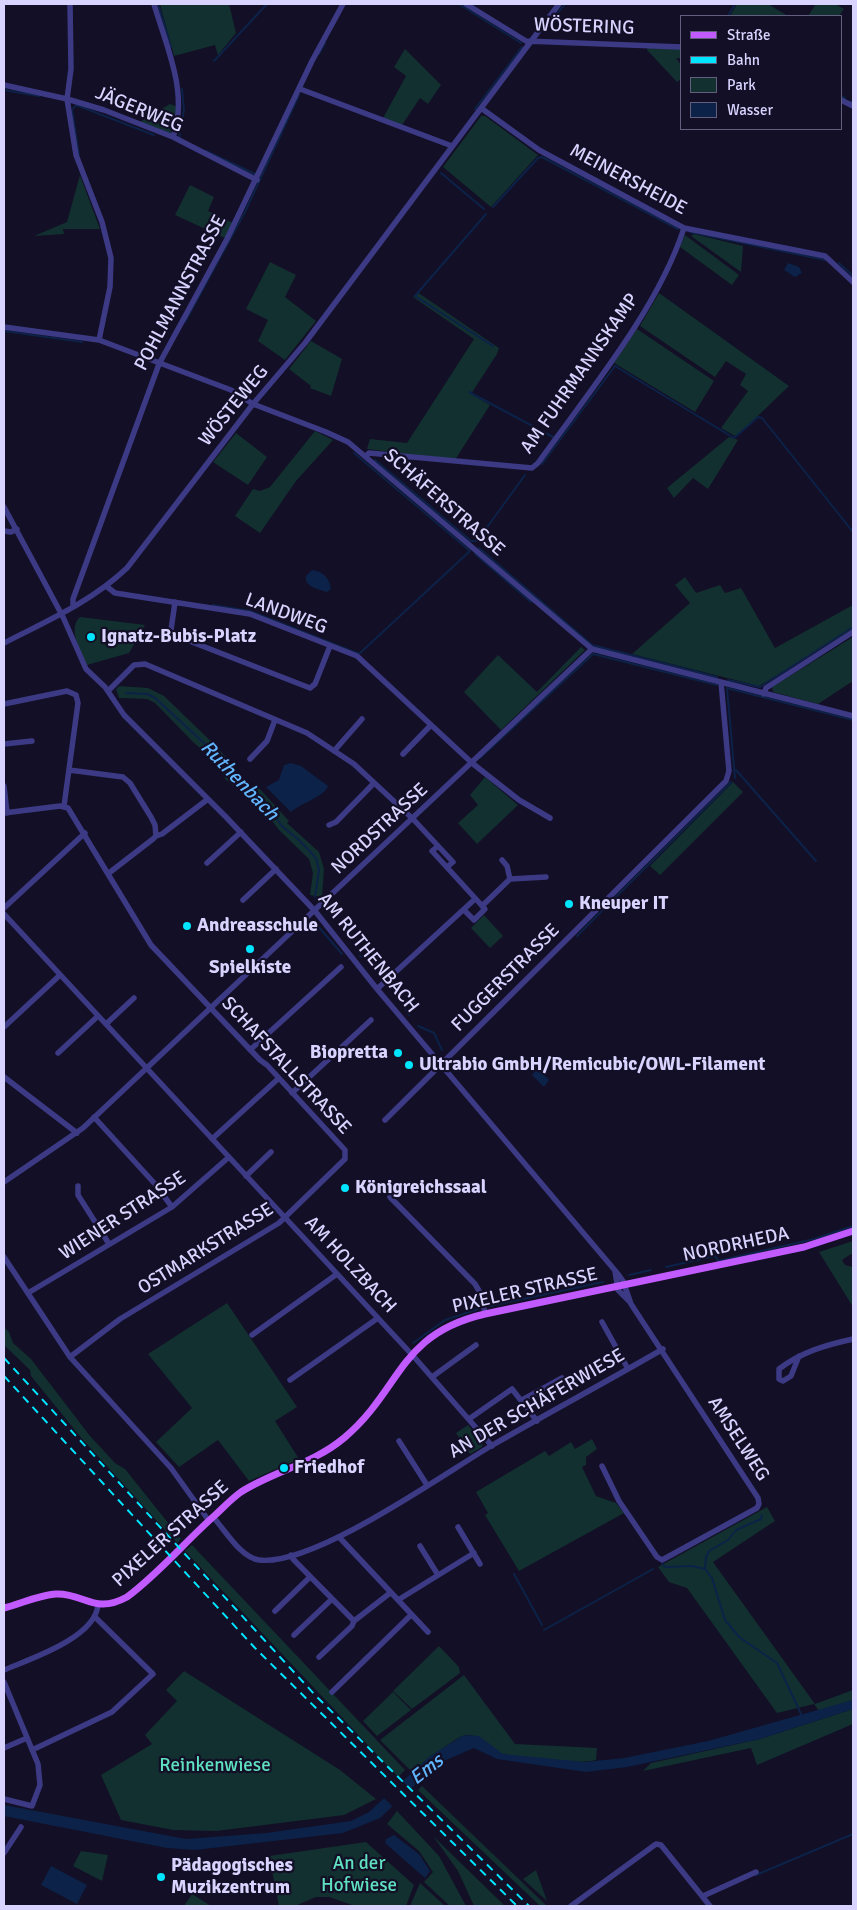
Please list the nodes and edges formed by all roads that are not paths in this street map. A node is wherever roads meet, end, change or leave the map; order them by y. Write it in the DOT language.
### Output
graph roads {
  1 [pos="70,4"];
  2 [pos="154,4"];
  3 [pos="343,4"];
  4 [pos="466,4"];
  5 [pos="559,4"];
  6 [pos="532,41"];
  7 [pos="680,47"];
  8 [pos="4,85"];
  9 [pos="300,89"];
  10 [pos="67,98"];
  11 [pos="482,108"];
  12 [pos="173,137"];
  13 [pos="452,146"];
  14 [pos="257,180"];
  15 [pos="684,228"];
  16 [pos="853,282"];
  17 [pos="4,327"];
  18 [pos="99,340"];
  19 [pos="158,364"];
  20 [pos="253,404"];
  21 [pos="366,456"];
  22 [pos="4,507"];
  23 [pos="17,529"];
  24 [pos="4,531"];
  25 [pos="106,586"];
  26 [pos="176,602"];
  27 [pos="73,607"];
  28 [pos="62,614"];
  29 [pos="853,632"];
  30 [pos="4,643"];
  31 [pos="330,646"];
  32 [pos="592,649"];
  33 [pos="722,682"];
  34 [pos="108,691"];
  35 [pos="764,694"];
  36 [pos="4,704"];
  37 [pos="853,716"];
  38 [pos="362,719"];
  39 [pos="276,720"];
  40 [pos="431,725"];
  41 [pos="32,741"];
  42 [pos="4,744"];
  43 [pos="334,751"];
  44 [pos="404,754"];
  45 [pos="250,759"];
  46 [pos="472,762"];
  47 [pos="69,770"];
  48 [pos="374,783"];
  49 [pos="4,786"];
  50 [pos="208,799"];
  51 [pos="64,806"];
  52 [pos="5,813"];
  53 [pos="412,818"];
  54 [pos="550,818"];
  55 [pos="329,825"];
  56 [pos="241,832"];
  57 [pos="85,833"];
  58 [pos="156,836"];
  59 [pos="502,860"];
  60 [pos="207,863"];
  61 [pos="276,869"];
  62 [pos="108,874"];
  63 [pos="546,877"];
  64 [pos="510,879"];
  65 [pos="476,899"];
  66 [pos="243,900"];
  67 [pos="482,906"];
  68 [pos="4,908"];
  69 [pos="464,910"];
  70 [pos="315,911"];
  71 [pos="4,914"];
  72 [pos="341,967"];
  73 [pos="60,975"];
  74 [pos="378,990"];
  75 [pos="134,998"];
  76 [pos="211,1009"];
  77 [pos="98,1016"];
  78 [pos="371,1020"];
  79 [pos="106,1024"];
  80 [pos="4,1027"];
  81 [pos="250,1050"];
  82 [pos="58,1053"];
  83 [pos="441,1064"];
  84 [pos="147,1068"];
  85 [pos="4,1077"];
  86 [pos="279,1078"];
  87 [pos="292,1093"];
  88 [pos="94,1118"];
  89 [pos="385,1120"];
  90 [pos="77,1133"];
  91 [pos="212,1139"];
  92 [pos="271,1152"];
  93 [pos="346,1155"];
  94 [pos="229,1157"];
  95 [pos="246,1176"];
  96 [pos="4,1182"];
  97 [pos="78,1186"];
  98 [pos="390,1197"];
  99 [pos="172,1207"];
  100 [pos="285,1218"];
  101 [pos="853,1231"];
  102 [pos="109,1244"];
  103 [pos="4,1257"];
  104 [pos="337,1274"];
  105 [pos="621,1285"];
  106 [pos="28,1293"];
  107 [pos="485,1314"];
  108 [pos="378,1318"];
  109 [pos="602,1322"];
  110 [pos="252,1335"];
  111 [pos="853,1339"];
  112 [pos="476,1345"];
  113 [pos="663,1349"];
  114 [pos="410,1353"];
  115 [pos="799,1356"];
  116 [pos="70,1357"];
  117 [pos="628,1369"];
  118 [pos="432,1377"];
  119 [pos="562,1378"];
  120 [pos="290,1380"];
  121 [pos="522,1400"];
  122 [pos="469,1419"];
  123 [pos="537,1420"];
  124 [pos="399,1441"];
  125 [pos="492,1446"];
  126 [pos="602,1466"];
  127 [pos="427,1485"];
  128 [pos="211,1519"];
  129 [pos="458,1527"];
  130 [pos="340,1538"];
  131 [pos="420,1546"];
  132 [pos="474,1553"];
  133 [pos="291,1555"];
  134 [pos="480,1564"];
  135 [pos="438,1575"];
  136 [pos="310,1577"];
  137 [pos="390,1593"];
  138 [pos="332,1599"];
  139 [pos="398,1600"];
  140 [pos="98,1605"];
  141 [pos="4,1608"];
  142 [pos="274,1611"];
  143 [pos="412,1615"];
  144 [pos="95,1617"];
  145 [pos="354,1621"];
  146 [pos="428,1632"];
  147 [pos="294,1635"];
  148 [pos="319,1657"];
  149 [pos="4,1670"];
  150 [pos="4,1682"];
  151 [pos="332,1692"];
  152 [pos="27,1738"];
  153 [pos="4,1748"];
  154 [pos="32,1750"];
  155 [pos="4,1799"];
  156 [pos="21,1827"];
  157 [pos="4,1853"];
  158 [pos="756,1872"];
  159 [pos="702,1896"];
  160 [pos="571,1906"];
  161 [pos="710,1906"];
  1 -- 10 [label="street"];
  2 -- 12 [label="street"];
  3 -- 9 [label="street, POHLMANNSTRASSE"];
  4 -- 6 [label="street, WÖSTERING"];
  5 -- 6 [label="street, WÖSTEWEG"];
  6 -- 7 [label="street, WÖSTERING"];
  6 -- 11 [label="street, WÖSTEWEG"];
  8 -- 10 [label="street, JÄGERWEG"];
  9 -- 13 [label="street"];
  9 -- 14 [label="street, POHLMANNSTRASSE"];
  10 -- 12 [label="street, JÄGERWEG"];
  10 -- 18 [label="street"];
  11 -- 13 [label="street, WÖSTEWEG"];
  11 -- 15 [label="street, MEINERSHEIDE"];
  12 -- 14 [label="street, JÄGERWEG"];
  13 -- 20 [label="street, WÖSTEWEG"];
  14 -- 19 [label="street, POHLMANNSTRASSE"];
  15 -- 16 [label="street, MEINERSHEIDE"];
  15 -- 21 [label="street, AM FUHRMANNSKAMP"];
  17 -- 18 [label="street, SCHÄFERSTRASSE"];
  18 -- 19 [label="street, SCHÄFERSTRASSE"];
  19 -- 20 [label="street, SCHÄFERSTRASSE"];
  19 -- 27 [label="street, POHLMANNSTRASSE"];
  20 -- 21 [label="street, SCHÄFERSTRASSE"];
  20 -- 25 [label="street, WÖSTEWEG"];
  21 -- 32 [label="street, SCHÄFERSTRASSE"];
  22 -- 23 [label="street, AM RUTHENBACH"];
  23 -- 24 [label="street"];
  23 -- 28 [label="street, AM RUTHENBACH"];
  25 -- 26 [label="street, LANDWEG"];
  25 -- 27 [label="street, WÖSTEWEG"];
  26 -- 31 [label="street, LANDWEG"];
  26 -- 31 [label="street"];
  27 -- 28 [label="street, WÖSTEWEG"];
  28 -- 30 [label="street, WÖSTEWEG"];
  28 -- 34 [label="street, AM RUTHENBACH"];
  29 -- 35 [label="street"];
  31 -- 40 [label="street, LANDWEG"];
  32 -- 33 [label="street, SCHÄFERSTRASSE"];
  32 -- 46 [label="street, NORDSTRASSE"];
  33 -- 35 [label="street, SCHÄFERSTRASSE"];
  33 -- 83 [label="street, FUGGERSTRASSE"];
  34 -- 39 [label="street"];
  34 -- 50 [label="street, AM RUTHENBACH"];
  35 -- 37 [label="street, SCHÄFERSTRASSE"];
  36 -- 47 [label="street"];
  38 -- 43 [label="street"];
  39 -- 43 [label="street"];
  39 -- 45 [label="street"];
  40 -- 44 [label="street"];
  40 -- 46 [label="street, LANDWEG"];
  41 -- 42 [label="street"];
  43 -- 48 [label="street"];
  46 -- 53 [label="street, NORDSTRASSE"];
  46 -- 54 [label="street, LANDWEG"];
  47 -- 51 [label="street"];
  47 -- 58 [label="street"];
  48 -- 53 [label="street"];
  48 -- 55 [label="street"];
  49 -- 52 [label="street"];
  50 -- 56 [label="street, AM RUTHENBACH"];
  50 -- 58 [label="street"];
  51 -- 52 [label="street"];
  51 -- 57 [label="street, SCHAFSTALLSTRASSE"];
  53 -- 65 [label="street"];
  53 -- 70 [label="street, NORDSTRASSE"];
  56 -- 60 [label="street"];
  56 -- 61 [label="street, AM RUTHENBACH"];
  57 -- 62 [label="street, SCHAFSTALLSTRASSE"];
  57 -- 68 [label="street"];
  58 -- 62 [label="street"];
  59 -- 64 [label="street"];
  61 -- 66 [label="street"];
  61 -- 70 [label="street, AM RUTHENBACH"];
  62 -- 76 [label="street, SCHAFSTALLSTRASSE"];
  63 -- 64 [label="street"];
  64 -- 67 [label="street"];
  65 -- 67 [label="street"];
  65 -- 69 [label="street"];
  67 -- 69 [label="street"];
  69 -- 74 [label="street"];
  70 -- 74 [label="street, AM RUTHENBACH"];
  70 -- 76 [label="street, NORDSTRASSE"];
  71 -- 73 [label="street, AM HOLZBACH"];
  72 -- 81 [label="street"];
  73 -- 77 [label="street, AM HOLZBACH"];
  73 -- 80 [label="street"];
  74 -- 83 [label="street, AM RUTHENBACH"];
  75 -- 79 [label="street"];
  76 -- 81 [label="street, SCHAFSTALLSTRASSE"];
  76 -- 84 [label="street, NORDSTRASSE"];
  77 -- 79 [label="street, AM HOLZBACH"];
  77 -- 82 [label="street"];
  78 -- 87 [label="street"];
  79 -- 84 [label="street, AM HOLZBACH"];
  81 -- 86 [label="street, SCHAFSTALLSTRASSE"];
  83 -- 89 [label="street, FUGGERSTRASSE"];
  83 -- 105 [label="street, AM RUTHENBACH"];
  84 -- 88 [label="street, NORDSTRASSE"];
  84 -- 91 [label="street, AM HOLZBACH"];
  85 -- 90 [label="street"];
  86 -- 87 [label="street, SCHAFSTALLSTRASSE"];
  86 -- 91 [label="street"];
  87 -- 93 [label="street, SCHAFSTALLSTRASSE"];
  88 -- 90 [label="street, NORDSTRASSE"];
  88 -- 99 [label="street"];
  90 -- 96 [label="street, NORDSTRASSE"];
  91 -- 94 [label="street, AM HOLZBACH"];
  92 -- 95 [label="street"];
  93 -- 100 [label="street, OSTMARKSTRASSE"];
  94 -- 95 [label="street, AM HOLZBACH"];
  94 -- 99 [label="street, WIENER STRASSE"];
  95 -- 100 [label="street, AM HOLZBACH"];
  97 -- 102 [label="street"];
  98 -- 107 [label="street"];
  99 -- 102 [label="street, WIENER STRASSE"];
  100 -- 104 [label="street, AM HOLZBACH"];
  100 -- 116 [label="street, OSTMARKSTRASSE"];
  101 -- 105 [label="main road, NORDRHEDA"];
  102 -- 106 [label="street, WIENER STRASSE"];
  103 -- 106 [label="street"];
  104 -- 108 [label="street, AM HOLZBACH"];
  104 -- 110 [label="street"];
  105 -- 107 [label="main road, PIXELER STRASSE"];
  105 -- 113 [label="street, AMSELWEG"];
  106 -- 116 [label="street"];
  107 -- 114 [label="main road, PIXELER STRASSE"];
  108 -- 114 [label="street, AM HOLZBACH"];
  108 -- 120 [label="street"];
  109 -- 117 [label="street"];
  111 -- 115 [label="street"];
  112 -- 118 [label="street"];
  113 -- 117 [label="street, AN DER SCHÄFERWIESE"];
  113 -- 126 [label="street, AMSELWEG"];
  114 -- 118 [label="street, AM HOLZBACH"];
  114 -- 128 [label="main road, PIXELER STRASSE"];
  115 -- 115 [label="street"];
  116 -- 128 [label="street"];
  117 -- 123 [label="street, AN DER SCHÄFERWIESE"];
  118 -- 122 [label="street, AM HOLZBACH"];
  119 -- 121 [label="street"];
  121 -- 122 [label="street"];
  121 -- 123 [label="street"];
  122 -- 125 [label="street, AM HOLZBACH"];
  123 -- 125 [label="street, AN DER SCHÄFERWIESE"];
  124 -- 127 [label="street"];
  125 -- 127 [label="street, AN DER SCHÄFERWIESE"];
  127 -- 130 [label="street, AN DER SCHÄFERWIESE"];
  128 -- 133 [label="street, AN DER SCHÄFERWIESE"];
  128 -- 140 [label="main road, PIXELER STRASSE"];
  129 -- 132 [label="street"];
  130 -- 133 [label="street, AN DER SCHÄFERWIESE"];
  130 -- 137 [label="street"];
  131 -- 135 [label="street"];
  132 -- 134 [label="street"];
  132 -- 135 [label="street"];
  133 -- 136 [label="street"];
  135 -- 139 [label="street"];
  136 -- 138 [label="street"];
  136 -- 142 [label="street"];
  137 -- 139 [label="street"];
  137 -- 145 [label="street"];
  138 -- 145 [label="street"];
  138 -- 147 [label="street"];
  139 -- 143 [label="street"];
  140 -- 141 [label="main road, PIXELER STRASSE"];
  140 -- 144 [label="street"];
  143 -- 146 [label="street"];
  143 -- 151 [label="street"];
  144 -- 149 [label="street"];
  144 -- 154 [label="street"];
  145 -- 148 [label="street"];
  150 -- 152 [label="street"];
  152 -- 153 [label="street"];
  152 -- 154 [label="street"];
  154 -- 155 [label="street"];
  156 -- 157 [label="street"];
  158 -- 159 [label="street"];
  159 -- 160 [label="street"];
  159 -- 161 [label="street"];
}
